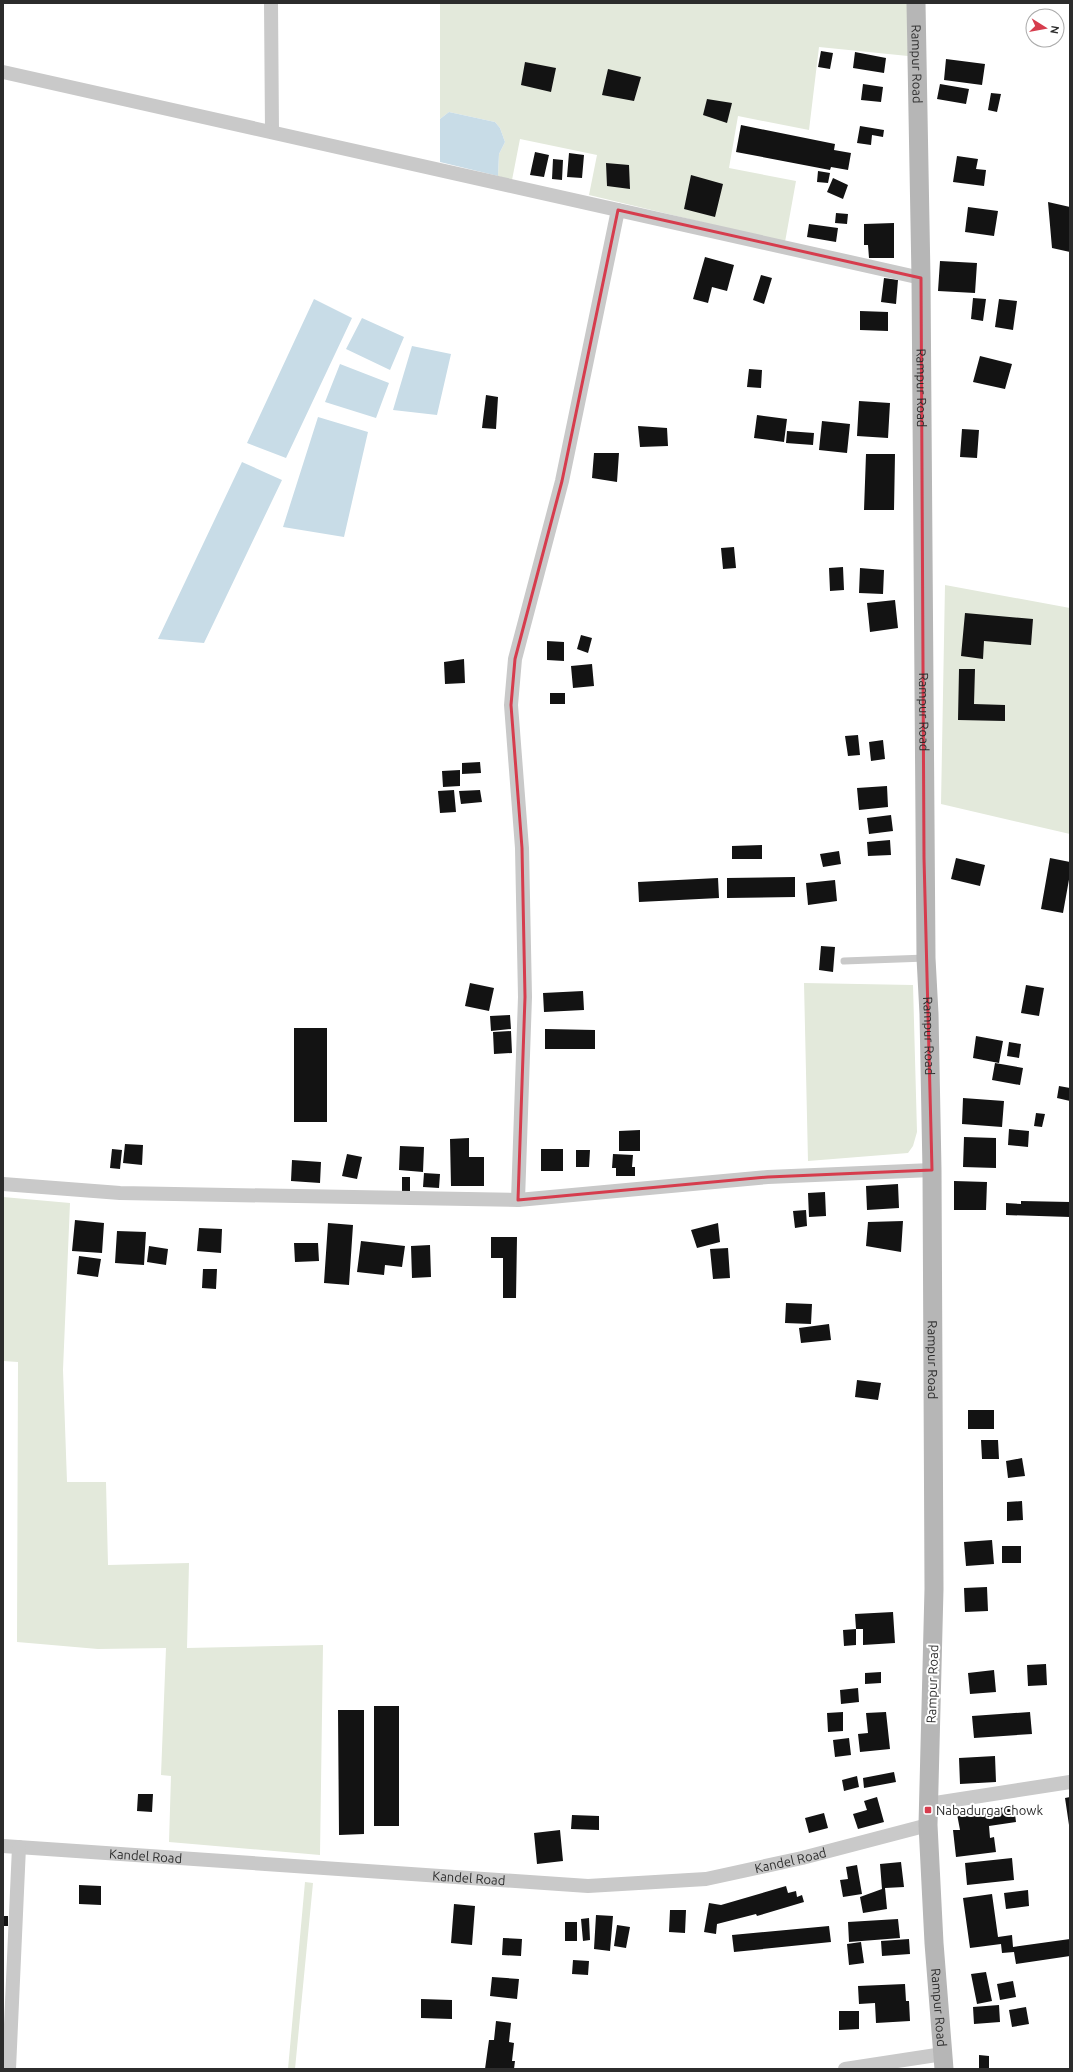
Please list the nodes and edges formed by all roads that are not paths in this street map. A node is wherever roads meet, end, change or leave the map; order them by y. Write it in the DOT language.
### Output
graph roads {
  1 [pos="271,3"];
  2 [pos="916,3"];
  3 [pos="3,72"];
  4 [pos="272,132"];
  5 [pos="618,210"];
  6 [pos="921,278"];
  7 [pos="926,958"];
  8 [pos="844,961"];
  9 [pos="932,1170"];
  10 [pos="3,1184"];
  11 [pos="518,1200"];
  12 [pos="1070,1782"];
  13 [pos="928,1804"];
  14 [pos="928,1825"];
  15 [pos="3,1846"];
  16 [pos="19,1847"];
  17 [pos="944,2062"];
  18 [pos="9,2069"];
  19 [pos="845,2069"];
  1 -- 4 [label="street"];
  2 -- 6 [label="main road, Rampur Road"];
  3 -- 4 [label="street"];
  4 -- 5 [label="street"];
  5 -- 6 [label="street"];
  5 -- 11 [label="street"];
  6 -- 7 [label="main road, Rampur Road"];
  7 -- 8 [label="lane"];
  7 -- 9 [label="main road, Rampur Road"];
  9 -- 11 [label="street"];
  9 -- 13 [label="main road, Rampur Road"];
  10 -- 11 [label="street"];
  12 -- 13 [label="street"];
  13 -- 14 [label="main road, Rampur Road"];
  14 -- 16 [label="street, Kandel Road"];
  14 -- 17 [label="main road, Rampur Road"];
  15 -- 16 [label="street, Kandel Road"];
  16 -- 18 [label="street"];
  17 -- 19 [label="street"];
}
